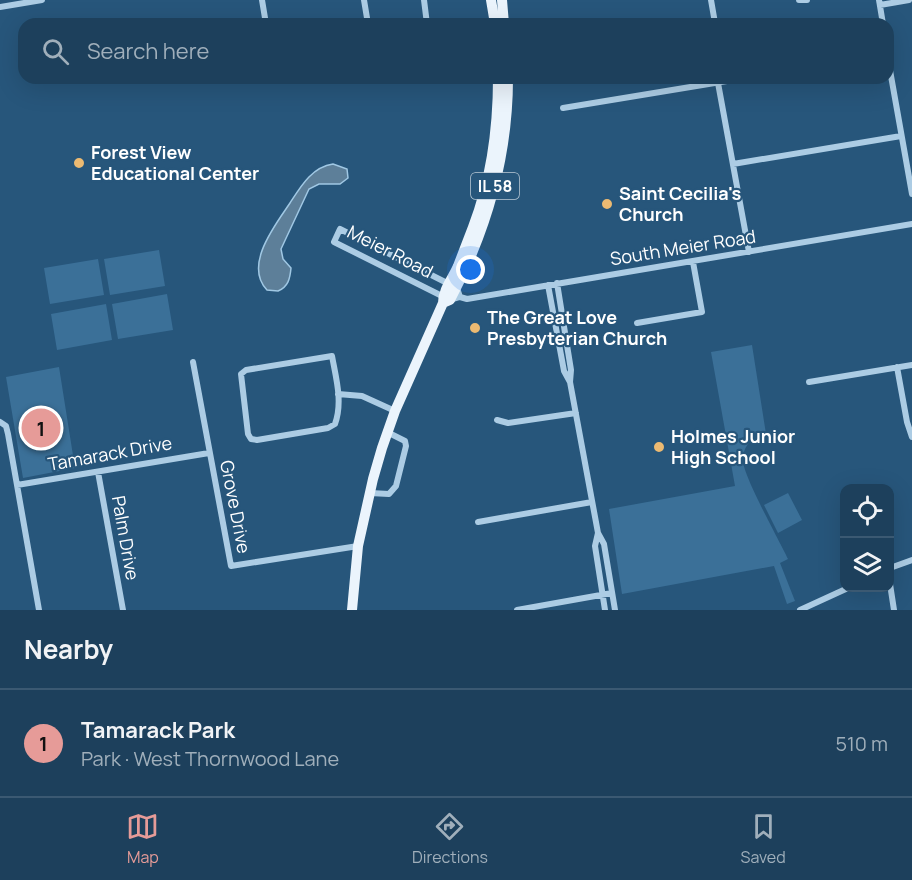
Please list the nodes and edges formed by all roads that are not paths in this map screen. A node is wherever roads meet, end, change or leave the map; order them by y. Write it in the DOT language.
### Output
graph roads {
  1 [pos="42,0"];
  2 [pos="262,0"];
  3 [pos="364,0"];
  4 [pos="424,0"];
  5 [pos="491,0"];
  6 [pos="502,0"];
  7 [pos="711,0"];
  8 [pos="799,0"];
  9 [pos="807,0"];
  10 [pos="909,0"];
  11 [pos="880,2"];
  12 [pos="0,7"];
  13 [pos="265,18"];
  14 [pos="367,18"];
  15 [pos="426,18"];
  16 [pos="494,18"];
  17 [pos="504,18"];
  18 [pos="714,18"];
  19 [pos="882,18"];
  20 [pos="498,84"];
  21 [pos="508,84"];
  22 [pos="712,84"];
  23 [pos="718,84"];
  24 [pos="892,84"];
  25 [pos="563,108"];
  26 [pos="901,136"];
  27 [pos="733,164"];
  28 [pos="912,194"];
  29 [pos="912,224"];
  30 [pos="749,252"];
  31 [pos="693,262"];
  32 [pos="557,283"];
  33 [pos="548,285"];
  34 [pos="450,294"];
  35 [pos="637,323"];
  36 [pos="193,362"];
  37 [pos="912,365"];
  38 [pos="897,367"];
  39 [pos="570,382"];
  40 [pos="809,382"];
  41 [pos="339,394"];
  42 [pos="395,411"];
  43 [pos="576,413"];
  44 [pos="496,420"];
  45 [pos="2,423"];
  46 [pos="387,432"];
  47 [pos="912,437"];
  48 [pos="209,453"];
  49 [pos="98,472"];
  50 [pos="17,485"];
  51 [pos="370,493"];
  52 [pos="592,502"];
  53 [pos="478,522"];
  54 [pos="598,534"];
  55 [pos="358,546"];
  56 [pos="912,560"];
  57 [pos="894,567"];
  58 [pos="840,592"];
  59 [pos="891,592"];
  60 [pos="612,593"];
  61 [pos="602,595"];
  62 [pos="39,610"];
  63 [pos="123,610"];
  64 [pos="352,610"];
  65 [pos="517,610"];
  66 [pos="605,610"];
  67 [pos="615,610"];
  68 [pos="801,610"];
  69 [pos="894,610"];
  1 -- 12 [label="street"];
  2 -- 13 [label="street"];
  3 -- 14 [label="street"];
  4 -- 15 [label="street"];
  5 -- 16 [label="main road"];
  6 -- 17 [label="main road"];
  7 -- 18 [label="street"];
  8 -- 9 [label="street"];
  10 -- 11 [label="street"];
  11 -- 19 [label="street"];
  20 -- 34 [label="main road, IL 58"];
  21 -- 34 [label="main road, IL 58"];
  22 -- 25 [label="street"];
  23 -- 27 [label="street"];
  24 -- 26 [label="street"];
  26 -- 27 [label="street"];
  26 -- 28 [label="street"];
  27 -- 30 [label="street"];
  29 -- 30 [label="street, South Meier Road"];
  30 -- 31 [label="street, South Meier Road"];
  31 -- 32 [label="street, South Meier Road"];
  31 -- 35 [label="street"];
  32 -- 33 [label="street, South Meier Road"];
  32 -- 39 [label="street"];
  33 -- 34 [label="street, South Meier Road"];
  33 -- 39 [label="street"];
  34 -- 34 [label="street, Meier Road"];
  34 -- 42 [label="main road, IL 58"];
  36 -- 48 [label="street, Grove Drive"];
  37 -- 38 [label="street"];
  38 -- 40 [label="street"];
  38 -- 47 [label="street"];
  39 -- 43 [label="street"];
  41 -- 41 [label="street"];
  41 -- 42 [label="street"];
  42 -- 46 [label="main road, IL 58"];
  43 -- 44 [label="street"];
  43 -- 52 [label="street"];
  45 -- 50 [label="street"];
  46 -- 51 [label="main road, IL 58"];
  46 -- 51 [label="street"];
  48 -- 49 [label="street, Tamarack Drive"];
  48 -- 55 [label="street, Grove Drive"];
  49 -- 50 [label="street, Tamarack Drive"];
  49 -- 63 [label="street, Palm Drive"];
  50 -- 62 [label="street"];
  51 -- 55 [label="main road, IL 58"];
  52 -- 53 [label="street"];
  52 -- 54 [label="street"];
  54 -- 60 [label="street"];
  54 -- 61 [label="street"];
  55 -- 64 [label="main road, IL 58"];
  56 -- 57 [label="street"];
  58 -- 68 [label="street"];
  59 -- 69 [label="street"];
  60 -- 61 [label="street"];
  60 -- 67 [label="street"];
  61 -- 65 [label="street"];
  61 -- 66 [label="street"];
}
